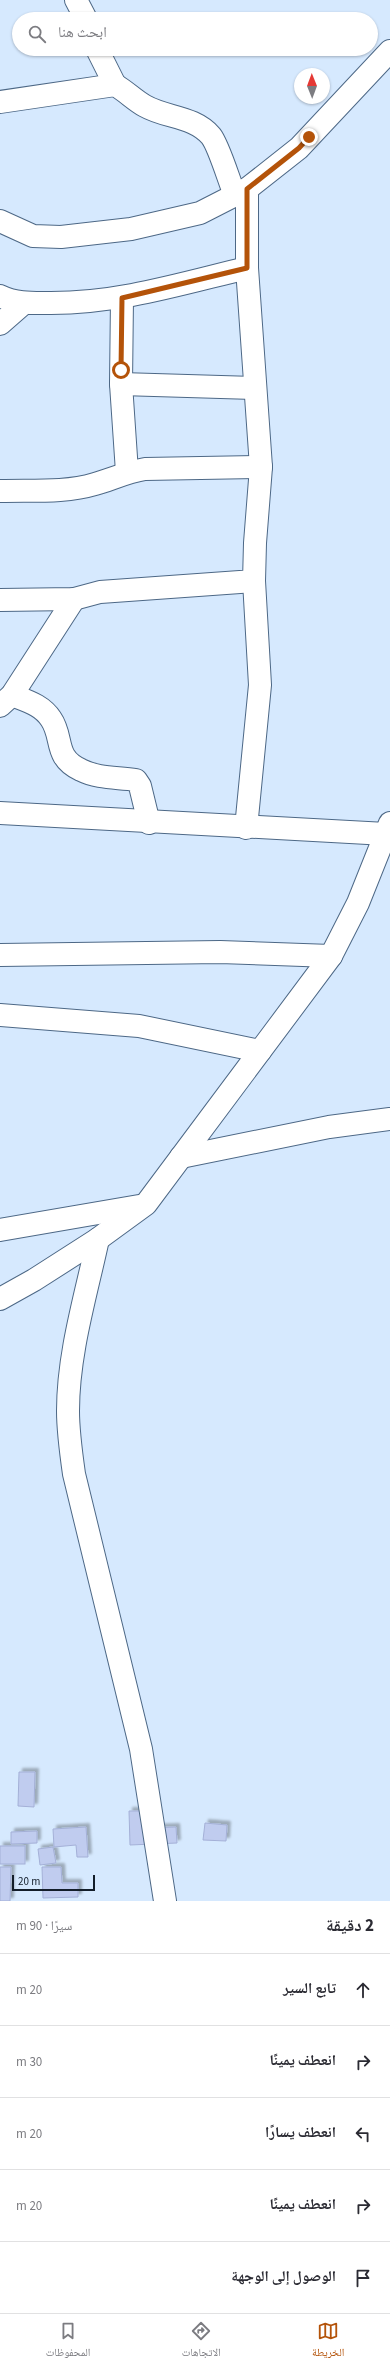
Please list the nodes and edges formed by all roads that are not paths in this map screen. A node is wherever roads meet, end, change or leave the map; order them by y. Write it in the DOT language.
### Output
graph roads {
  1 [pos="76,0"];
  2 [pos="82,12"];
  3 [pos="390,51"];
  4 [pos="100,56"];
  5 [pos="115,86"];
  6 [pos="0,102"];
  7 [pos="241,192"];
  8 [pos="3,225"];
  9 [pos="247,268"];
  10 [pos="0,296"];
  11 [pos="122,298"];
  12 [pos="24,303"];
  13 [pos="0,324"];
  14 [pos="121,384"];
  15 [pos="254,388"];
  16 [pos="261,467"];
  17 [pos="127,472"];
  18 [pos="0,491"];
  19 [pos="254,581"];
  20 [pos="74,599"];
  21 [pos="0,600"];
  22 [pos="6,701"];
  23 [pos="0,813"];
  24 [pos="149,823"];
  25 [pos="246,828"];
  26 [pos="388,828"];
  27 [pos="0,955"];
  28 [pos="330,956"];
  29 [pos="0,1015"];
  30 [pos="260,1050"];
  31 [pos="390,1119"];
  32 [pos="181,1157"];
  33 [pos="146,1204"];
  34 [pos="0,1230"];
  35 [pos="98,1239"];
  36 [pos="24,1286"];
  37 [pos="0,1299"];
  38 [pos="0,1314"];
  39 [pos="165,1901"];
  1 -- 2 [label="street"];
  3 -- 7 [label="street"];
  4 -- 5 [label="street"];
  5 -- 6 [label="street"];
  5 -- 7 [label="street"];
  7 -- 8 [label="street"];
  7 -- 9 [label="street"];
  9 -- 11 [label="street"];
  9 -- 15 [label="street"];
  10 -- 12 [label="street"];
  11 -- 12 [label="street"];
  11 -- 14 [label="street"];
  12 -- 13 [label="street"];
  14 -- 15 [label="street"];
  14 -- 17 [label="street"];
  15 -- 16 [label="street"];
  16 -- 17 [label="street"];
  16 -- 19 [label="street"];
  17 -- 18 [label="street"];
  19 -- 20 [label="street"];
  19 -- 25 [label="street"];
  20 -- 21 [label="street"];
  20 -- 22 [label="street"];
  22 -- 24 [label="street"];
  23 -- 24 [label="street"];
  24 -- 25 [label="street"];
  25 -- 26 [label="street"];
  26 -- 28 [label="street"];
  27 -- 28 [label="street"];
  28 -- 30 [label="street"];
  29 -- 30 [label="street"];
  30 -- 32 [label="street"];
  31 -- 32 [label="street"];
  32 -- 33 [label="street"];
  33 -- 34 [label="street"];
  33 -- 35 [label="street"];
  35 -- 36 [label="street"];
  35 -- 39 [label="street"];
  36 -- 37 [label="street"];
  36 -- 38 [label="street"];
}
